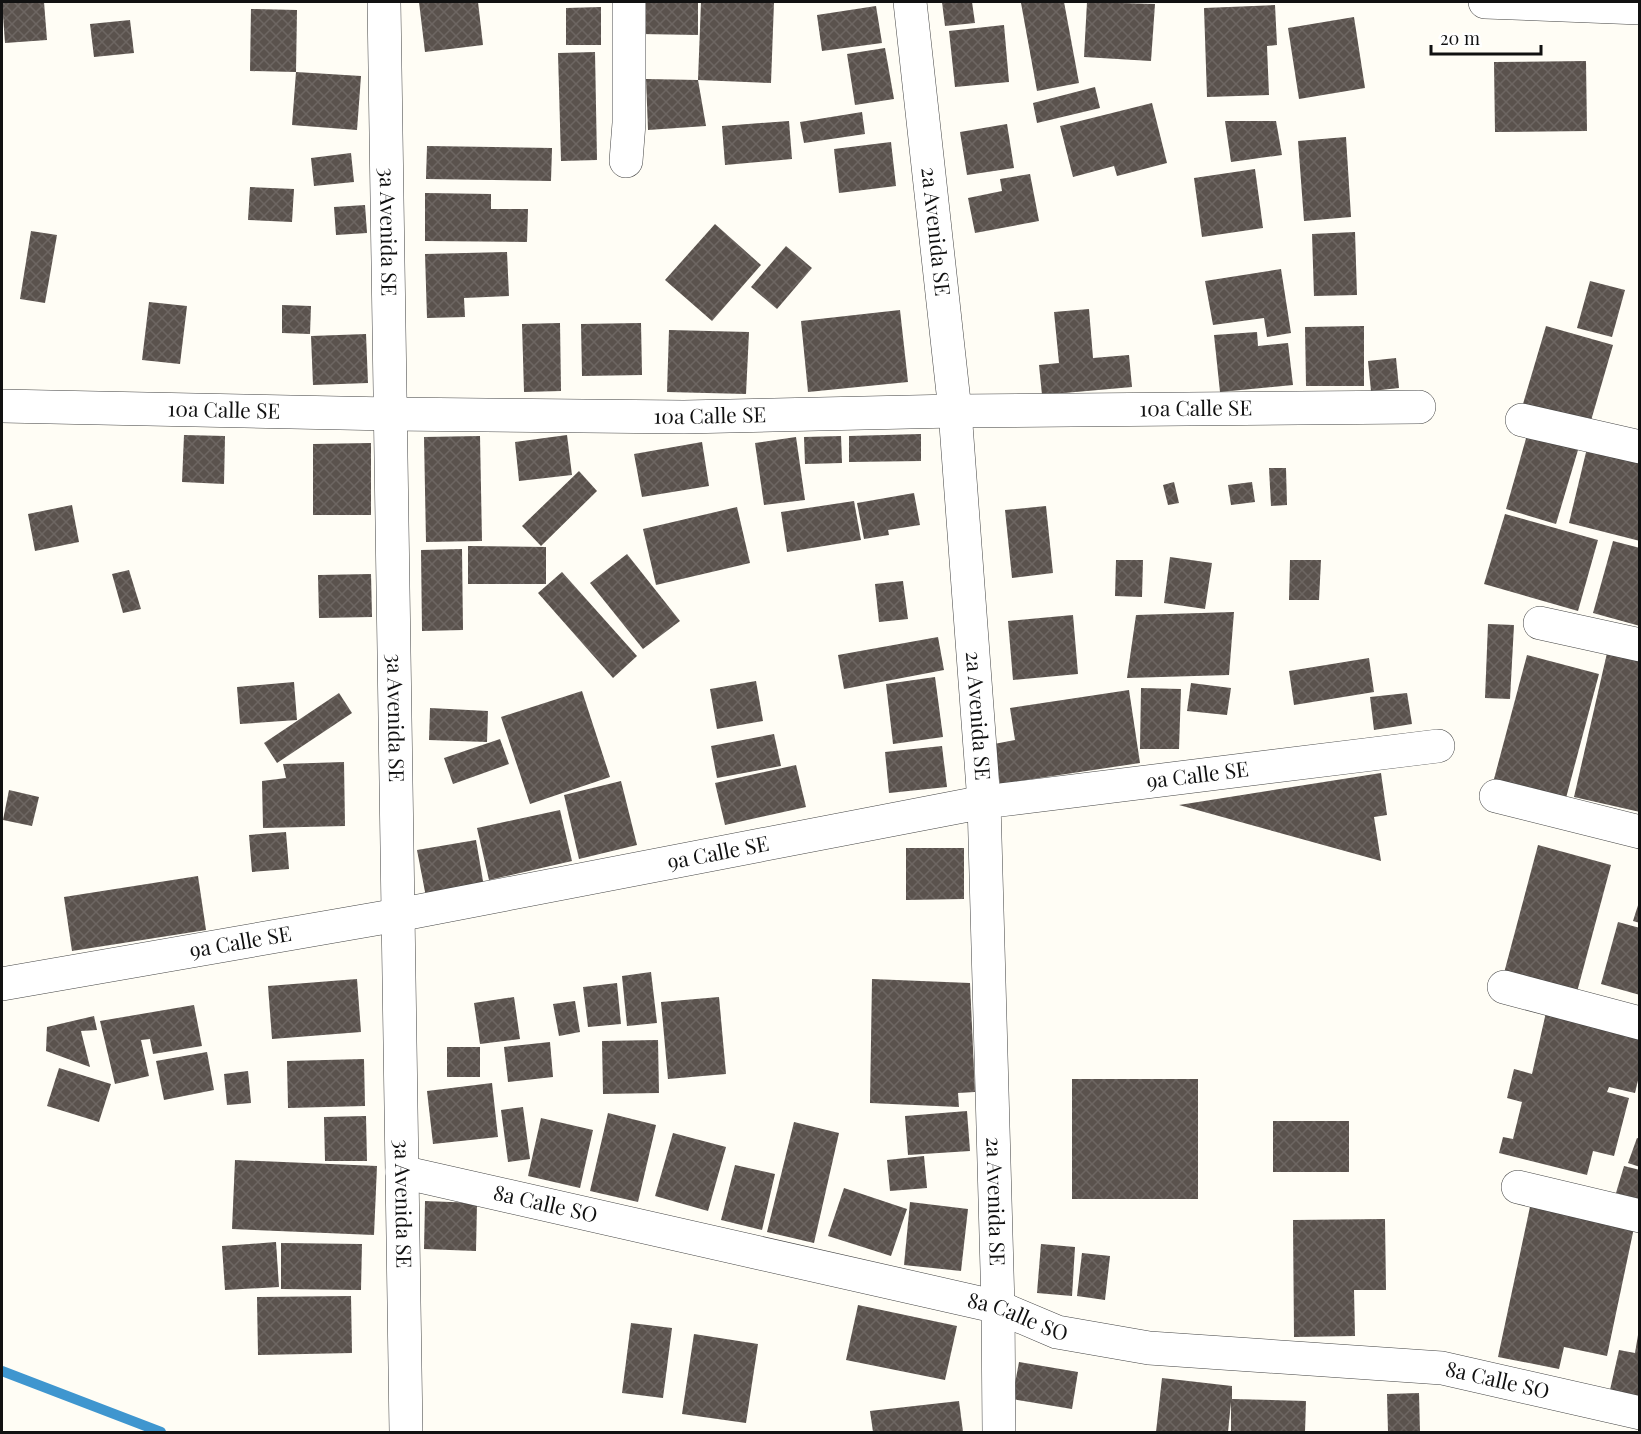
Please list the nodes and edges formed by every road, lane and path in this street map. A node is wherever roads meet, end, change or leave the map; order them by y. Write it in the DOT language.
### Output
graph roads {
  1 [pos="384,2"];
  2 [pos="628,2"];
  3 [pos="910,2"];
  4 [pos="1485,2"];
  5 [pos="1640,8"];
  6 [pos="626,161"];
  7 [pos="2,406"];
  8 [pos="1419,406"];
  9 [pos="955,411"];
  10 [pos="390,414"];
  11 [pos="1522,420"];
  12 [pos="1640,447"];
  13 [pos="1540,623"];
  14 [pos="1640,645"];
  15 [pos="1438,746"];
  16 [pos="1496,796"];
  17 [pos="984,802"];
  18 [pos="1640,832"];
  19 [pos="398,915"];
  20 [pos="2,984"];
  21 [pos="1504,987"];
  22 [pos="1640,1023"];
  23 [pos="402,1172"];
  24 [pos="1518,1187"];
  25 [pos="1640,1216"];
  26 [pos="998,1307"];
  27 [pos="1640,1413"];
  28 [pos="406,1418"];
  29 [pos="999,1432"];
  1 -- 10 [label="street, 3a Avenida SE"];
  2 -- 6 [label="street"];
  3 -- 9 [label="street, 2a Avenida SE"];
  4 -- 5 [label="street"];
  7 -- 10 [label="street, 10a Calle SE"];
  8 -- 9 [label="street, 10a Calle SE"];
  9 -- 10 [label="street, 10a Calle SE"];
  9 -- 17 [label="street, 2a Avenida SE"];
  10 -- 19 [label="street, 3a Avenida SE"];
  11 -- 12 [label="street"];
  13 -- 14 [label="street"];
  15 -- 17 [label="street, 9a Calle SE"];
  16 -- 18 [label="street"];
  17 -- 19 [label="street, 9a Calle SE"];
  17 -- 26 [label="street, 2a Avenida SE"];
  19 -- 20 [label="street, 9a Calle SE"];
  19 -- 23 [label="street, 3a Avenida SE"];
  21 -- 22 [label="street"];
  23 -- 26 [label="street, 8a Calle SO"];
  23 -- 28 [label="street, 3a Avenida SE"];
  24 -- 25 [label="street"];
  26 -- 27 [label="street, 8a Calle SO"];
  26 -- 29 [label="street, 2a Avenida SE"];
}
